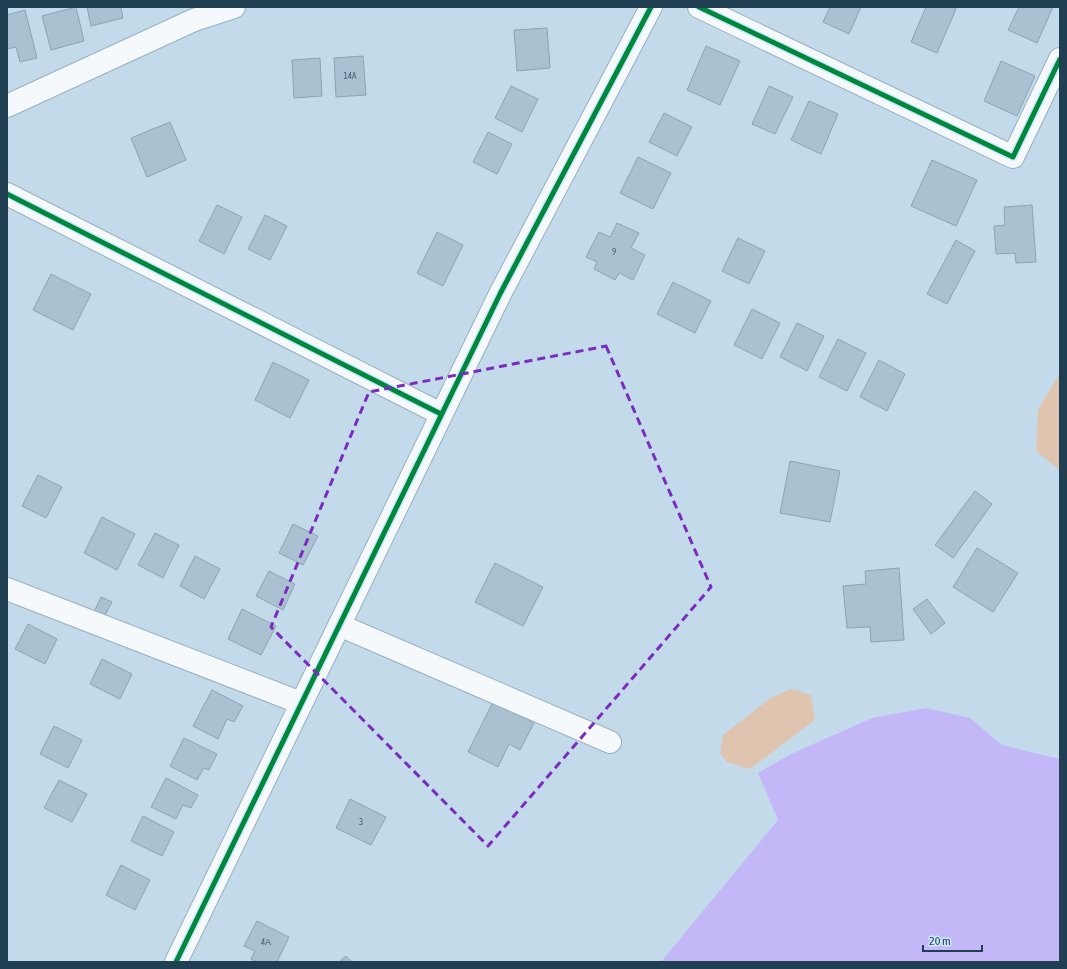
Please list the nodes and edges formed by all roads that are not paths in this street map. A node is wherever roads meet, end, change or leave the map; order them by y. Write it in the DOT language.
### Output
graph roads {
  1 [pos="234,7"];
  2 [pos="651,7"];
  3 [pos="699,7"];
  4 [pos="1060,59"];
  5 [pos="7,106"];
  6 [pos="7,194"];
  7 [pos="441,414"];
  8 [pos="7,588"];
  9 [pos="339,625"];
  10 [pos="301,704"];
  11 [pos="610,742"];
  12 [pos="176,962"];
  1 -- 5 [label="street"];
  2 -- 7 [label="street"];
  3 -- 4 [label="street"];
  6 -- 7 [label="street"];
  7 -- 9 [label="street"];
  8 -- 10 [label="street"];
  9 -- 10 [label="street"];
  9 -- 11 [label="street"];
  10 -- 12 [label="street"];
}
